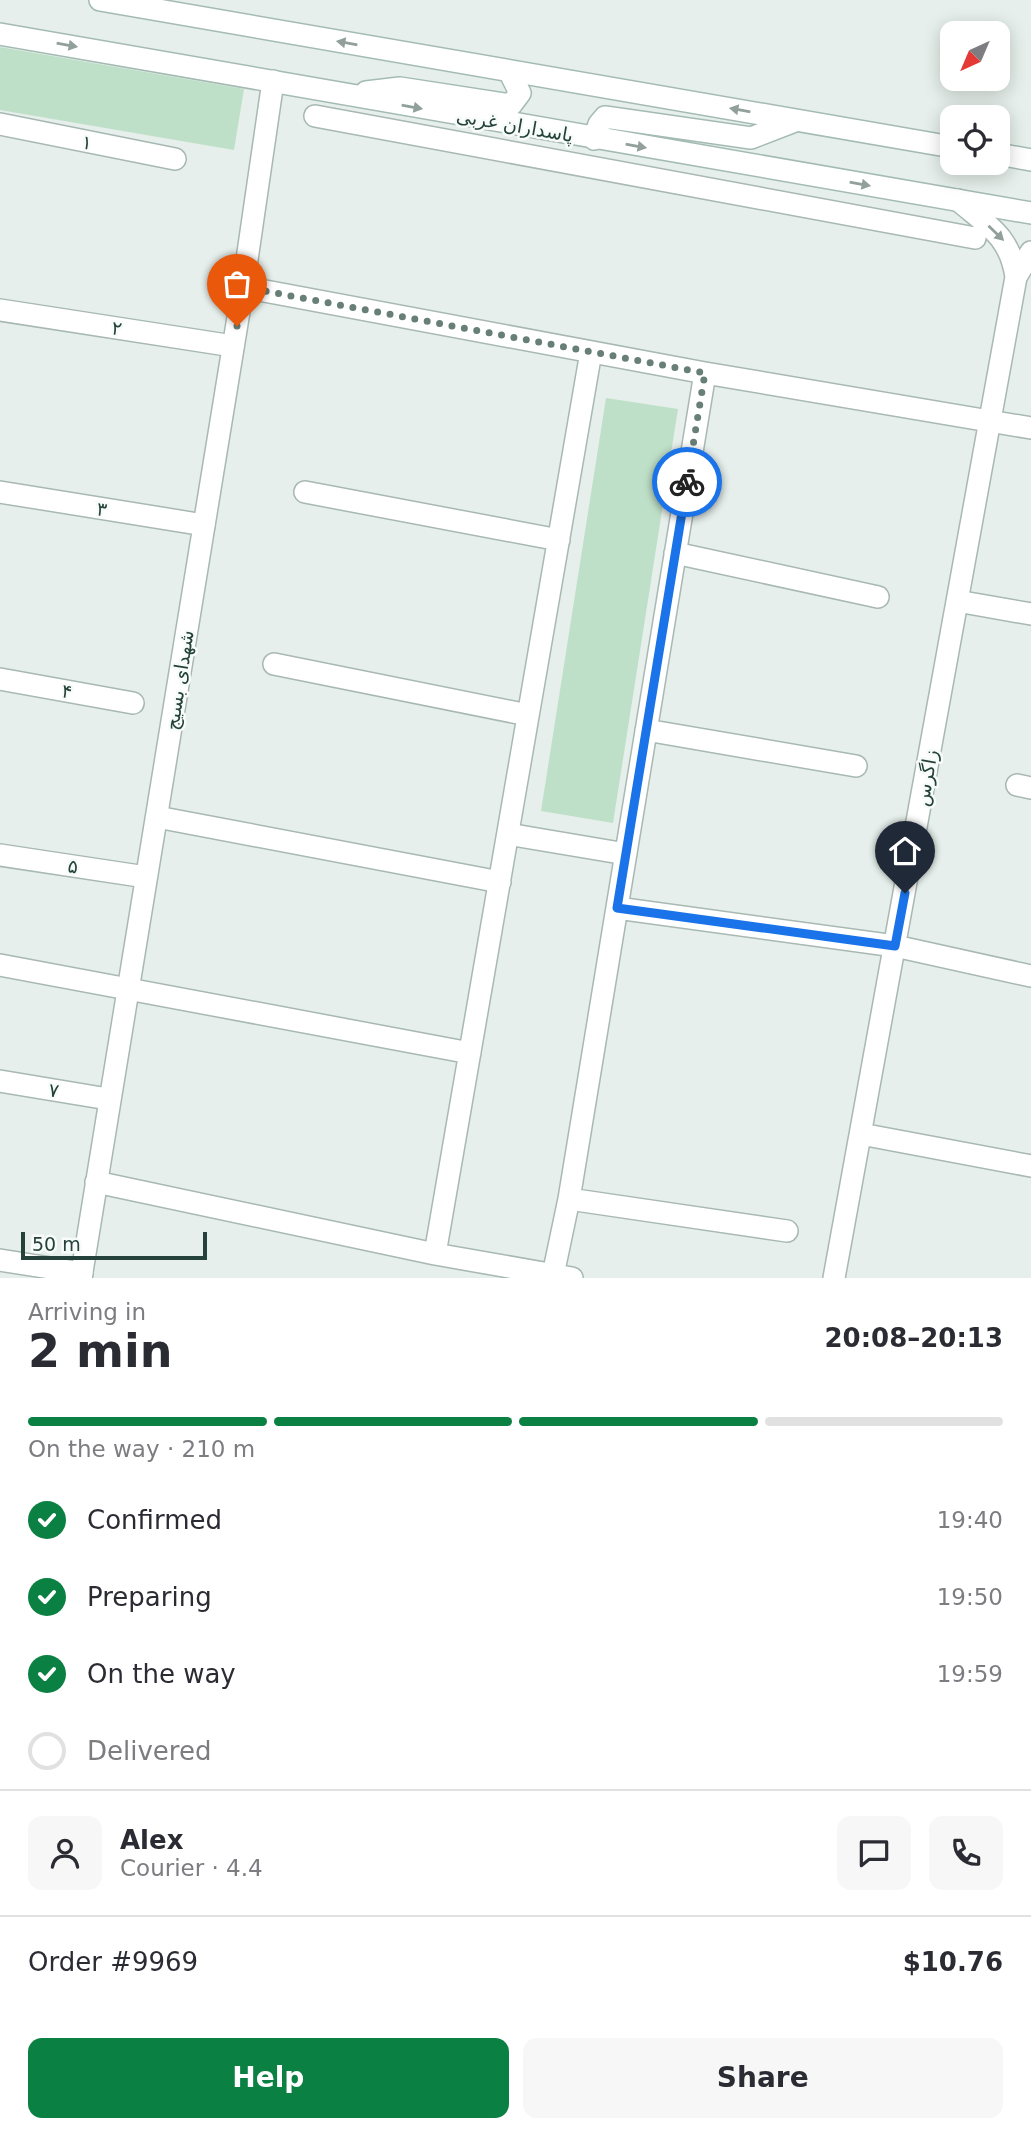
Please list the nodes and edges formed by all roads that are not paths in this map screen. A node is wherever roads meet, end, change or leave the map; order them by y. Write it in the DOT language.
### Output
graph roads {
  1 [pos="100,0"];
  2 [pos="0,34"];
  3 [pos="509,71"];
  4 [pos="273,80"];
  5 [pos="343,95"];
  6 [pos="315,116"];
  7 [pos="796,120"];
  8 [pos="0,124"];
  9 [pos="594,139"];
  10 [pos="940,145"];
  11 [pos="1010,156"];
  12 [pos="175,159"];
  13 [pos="1031,160"];
  14 [pos="760,167"];
  15 [pos="754,197"];
  16 [pos="958,200"];
  17 [pos="1031,213"];
  18 [pos="975,238"];
  19 [pos="1031,252"];
  20 [pos="1016,277"];
  21 [pos="243,287"];
  22 [pos="0,310"];
  23 [pos="233,346"];
  24 [pos="591,352"];
  25 [pos="705,373"];
  26 [pos="990,421"];
  27 [pos="1031,428"];
  28 [pos="0,492"];
  29 [pos="305,492"];
  30 [pos="204,525"];
  31 [pos="559,540"];
  32 [pos="675,553"];
  33 [pos="878,597"];
  34 [pos="957,601"];
  35 [pos="1031,614"];
  36 [pos="274,664"];
  37 [pos="0,679"];
  38 [pos="133,703"];
  39 [pos="528,715"];
  40 [pos="646,730"];
  41 [pos="856,766"];
  42 [pos="157,817"];
  43 [pos="508,834"];
  44 [pos="626,854"];
  45 [pos="0,855"];
  46 [pos="146,877"];
  47 [pos="500,882"];
  48 [pos="617,908"];
  49 [pos="895,946"];
  50 [pos="0,965"];
  51 [pos="1031,976"];
  52 [pos="128,988"];
  53 [pos="470,1053"];
  54 [pos="0,1081"];
  55 [pos="108,1098"];
  56 [pos="861,1134"];
  57 [pos="1031,1166"];
  58 [pos="96,1182"];
  59 [pos="569,1199"];
  60 [pos="787,1231"];
  61 [pos="435,1254"];
  62 [pos="0,1260"];
  63 [pos="488,1271"];
  64 [pos="82,1276"];
  65 [pos="562,1276"];
  66 [pos="834,1278"];
  3 -- 1 [label="street, one-way"];
  2 -- 4 [label="street, پاسداران غربی, one-way"];
  3 -- 5 [label="street"];
  7 -- 3 [label="street, one-way"];
  4 -- 5 [label="street, پاسداران غربی"];
  4 -- 21 [label="street, شهدای بسیج"];
  5 -- 9 [label="street, پاسداران غربی, one-way"];
  6 -- 15 [label="street"];
  7 -- 9 [label="street"];
  7 -- 10 [label="street"];
  8 -- 12 [label="street, ۱"];
  9 -- 14 [label="street, پاسداران غربی, one-way"];
  11 -- 13 [label="street"];
  14 -- 15 [label="street"];
  14 -- 16 [label="street, پاسداران غربی, one-way"];
  15 -- 18 [label="street"];
  16 -- 17 [label="street, پاسداران غربی"];
  16 -- 20 [label="street, زاگرس, one-way"];
  19 -- 20 [label="street, زاگرس"];
  20 -- 26 [label="street, زاگرس"];
  21 -- 23 [label="street, شهدای بسیج"];
  21 -- 24 [label="street"];
  22 -- 23 [label="street, ۲"];
  23 -- 30 [label="street, شهدای بسیج"];
  24 -- 25 [label="street"];
  24 -- 31 [label="street"];
  25 -- 26 [label="street"];
  25 -- 32 [label="street"];
  26 -- 27 [label="street"];
  26 -- 34 [label="street, زاگرس"];
  28 -- 30 [label="street, ۳"];
  29 -- 31 [label="street"];
  30 -- 42 [label="street, شهدای بسیج"];
  31 -- 39 [label="street"];
  32 -- 33 [label="street"];
  32 -- 40 [label="street"];
  34 -- 35 [label="street"];
  34 -- 49 [label="street, زاگرس"];
  36 -- 39 [label="street"];
  37 -- 38 [label="street, ۴"];
  39 -- 43 [label="street"];
  40 -- 41 [label="street"];
  40 -- 44 [label="street"];
  42 -- 46 [label="street, شهدای بسیج"];
  42 -- 47 [label="street"];
  43 -- 44 [label="street"];
  43 -- 47 [label="street"];
  44 -- 48 [label="street"];
  45 -- 46 [label="street, ۵"];
  46 -- 52 [label="street, شهدای بسیج"];
  47 -- 53 [label="street"];
  48 -- 49 [label="street"];
  48 -- 59 [label="street"];
  49 -- 51 [label="street"];
  49 -- 56 [label="street, زاگرس"];
  50 -- 52 [label="street"];
  52 -- 53 [label="street"];
  52 -- 55 [label="street, شهدای بسیج"];
  53 -- 61 [label="street"];
  54 -- 55 [label="street, ۷"];
  55 -- 58 [label="street, شهدای بسیج"];
  56 -- 57 [label="street"];
  56 -- 66 [label="street, زاگرس"];
  58 -- 61 [label="street"];
  58 -- 64 [label="street, شهدای بسیج"];
  59 -- 60 [label="street"];
  59 -- 65 [label="street"];
  61 -- 63 [label="street"];
  62 -- 64 [label="street"];
  63 -- 65 [label="street"];
}
